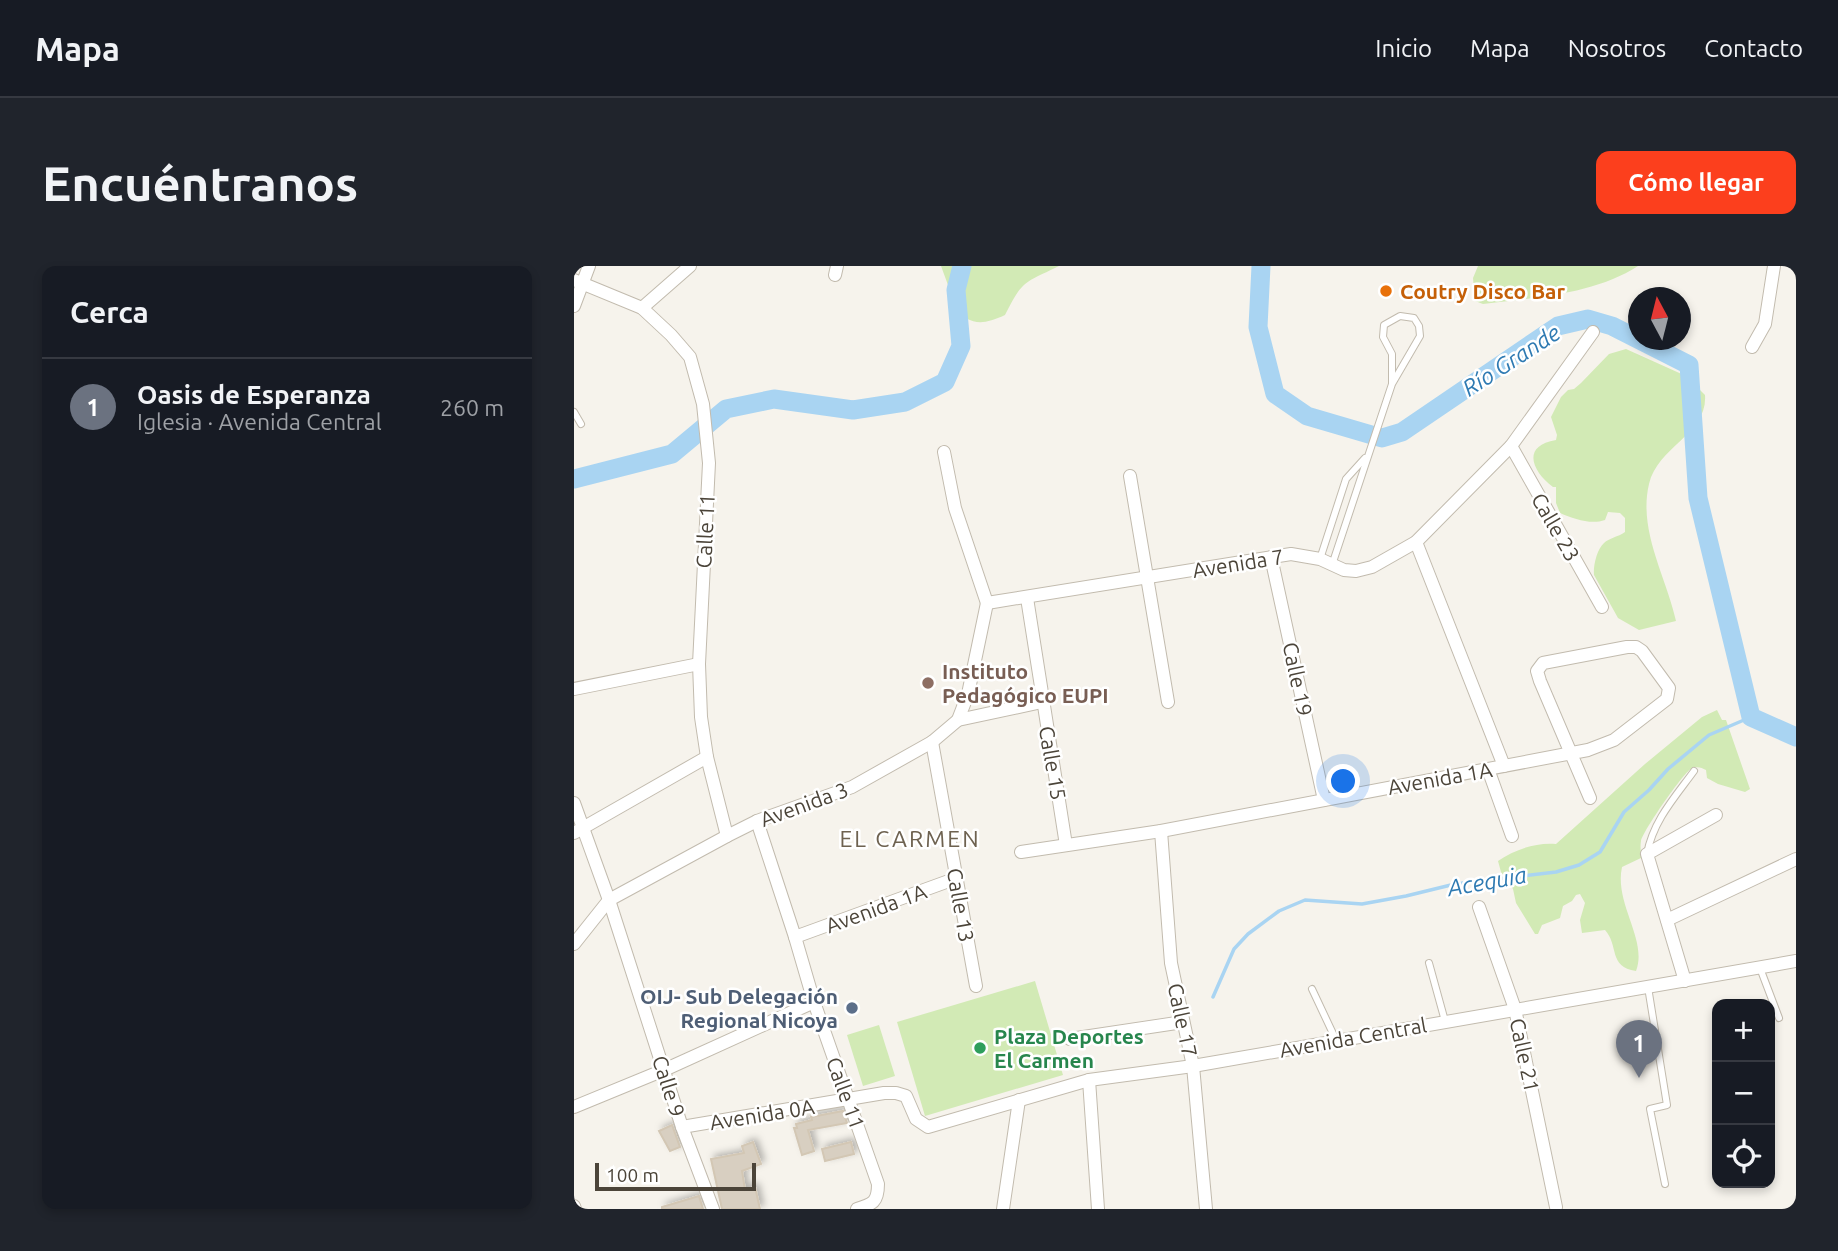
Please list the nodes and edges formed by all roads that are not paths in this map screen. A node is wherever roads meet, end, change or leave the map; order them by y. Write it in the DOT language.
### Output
graph roads {
  1 [pos="589,266"];
  2 [pos="690,266"];
  3 [pos="1774,266"];
  4 [pos="579,282"];
  5 [pos="574,306"];
  6 [pos="642,308"];
  7 [pos="1593,332"];
  8 [pos="1752,347"];
  9 [pos="1392,384"];
  10 [pos="574,412"];
  11 [pos="581,424"];
  12 [pos="1511,446"];
  13 [pos="944,452"];
  14 [pos="1368,454"];
  15 [pos="1130,476"];
  16 [pos="1416,542"];
  17 [pos="1271,557"];
  18 [pos="1326,562"];
  19 [pos="1147,577"];
  20 [pos="1027,598"];
  21 [pos="987,603"];
  22 [pos="1602,607"];
  23 [pos="699,664"];
  24 [pos="574,688"];
  25 [pos="1042,702"];
  26 [pos="1168,702"];
  27 [pos="958,720"];
  28 [pos="932,742"];
  29 [pos="1570,754"];
  30 [pos="707,757"];
  31 [pos="1504,766"];
  32 [pos="1488,769"];
  33 [pos="1694,771"];
  34 [pos="1590,798"];
  35 [pos="1324,800"];
  36 [pos="574,803"];
  37 [pos="1716,815"];
  38 [pos="757,821"];
  39 [pos="578,830"];
  40 [pos="1161,831"];
  41 [pos="727,835"];
  42 [pos="1512,836"];
  43 [pos="1066,845"];
  44 [pos="1021,852"];
  45 [pos="1647,854"];
  46 [pos="1796,859"];
  47 [pos="957,878"];
  48 [pos="609,900"];
  49 [pos="1479,907"];
  50 [pos="592,920"];
  51 [pos="1667,920"];
  52 [pos="574,926"];
  53 [pos="795,937"];
  54 [pos="574,944"];
  55 [pos="1796,961"];
  56 [pos="1429,962"];
  57 [pos="1760,967"];
  58 [pos="1685,981"];
  59 [pos="976,986"];
  60 [pos="1648,987"];
  61 [pos="1312,989"];
  62 [pos="814,1002"];
  63 [pos="1515,1009"];
  64 [pos="1779,1018"];
  65 [pos="1445,1021"];
  66 [pos="1184,1022"];
  67 [pos="1070,1039"];
  68 [pos="1336,1040"];
  69 [pos="1193,1066"];
  70 [pos="664,1070"];
  71 [pos="1089,1080"];
  72 [pos="848,1100"];
  73 [pos="1019,1100"];
  74 [pos="574,1107"];
  75 [pos="916,1119"];
  76 [pos="682,1127"];
  77 [pos="1665,1184"];
  78 [pos="1556,1207"];
  79 [pos="713,1209"];
  80 [pos="857,1209"];
  81 [pos="1003,1209"];
  82 [pos="1098,1209"];
  83 [pos="1206,1209"];
  1 -- 4 [label="street"];
  2 -- 6 [label="street"];
  3 -- 8 [label="street"];
  4 -- 5 [label="street"];
  4 -- 6 [label="street, Calle 11"];
  6 -- 23 [label="street, Calle 11"];
  7 -- 12 [label="street, Avenida 7"];
  9 -- 9 [label="lane"];
  9 -- 14 [label="lane"];
  10 -- 11 [label="lane"];
  12 -- 16 [label="street, Avenida 7"];
  12 -- 22 [label="street, Calle 23"];
  13 -- 21 [label="street"];
  14 -- 18 [label="lane"];
  14 -- 18 [label="lane"];
  15 -- 19 [label="street"];
  16 -- 18 [label="street, Avenida 7"];
  16 -- 31 [label="street"];
  17 -- 18 [label="street, Avenida 7"];
  17 -- 19 [label="street, Avenida 7"];
  17 -- 35 [label="street, Calle 19"];
  19 -- 20 [label="street, Avenida 7"];
  19 -- 26 [label="street"];
  20 -- 21 [label="street, Avenida 7"];
  20 -- 25 [label="street, Calle 15"];
  21 -- 27 [label="street"];
  23 -- 24 [label="street"];
  23 -- 30 [label="street, Calle 11"];
  25 -- 27 [label="street, Avenida 3"];
  25 -- 43 [label="street, Calle 15"];
  27 -- 28 [label="street, Avenida 3"];
  28 -- 38 [label="street, Avenida 3"];
  28 -- 47 [label="street, Calle 13"];
  29 -- 29 [label="street, Avenida 1A"];
  29 -- 31 [label="street, Avenida 1A"];
  29 -- 34 [label="street"];
  30 -- 39 [label="street"];
  30 -- 41 [label="street, Calle 11"];
  31 -- 32 [label="street, Avenida 1A"];
  32 -- 35 [label="street, Avenida 1A"];
  32 -- 42 [label="street"];
  33 -- 45 [label="lane"];
  35 -- 40 [label="street, Avenida 1A"];
  36 -- 39 [label="street, Calle 9"];
  37 -- 45 [label="street"];
  38 -- 41 [label="street, Avenida 3"];
  38 -- 53 [label="street, Calle 11"];
  39 -- 48 [label="street, Calle 9"];
  40 -- 43 [label="street, Avenida 1A"];
  40 -- 66 [label="street, Calle 17"];
  41 -- 48 [label="street, Avenida 3"];
  43 -- 44 [label="street, Avenida 1A"];
  45 -- 51 [label="street"];
  46 -- 51 [label="street"];
  47 -- 53 [label="street, Avenida 1A"];
  47 -- 59 [label="street, Calle 13"];
  48 -- 50 [label="street, Avenida 3"];
  48 -- 70 [label="street, Calle 9"];
  49 -- 63 [label="street, Calle 21"];
  50 -- 52 [label="street"];
  50 -- 54 [label="street, Avenida 3"];
  51 -- 58 [label="street"];
  53 -- 62 [label="street, Calle 11"];
  55 -- 57 [label="street, Avenida Central"];
  56 -- 65 [label="lane"];
  57 -- 58 [label="street, Avenida Central"];
  57 -- 64 [label="lane"];
  58 -- 60 [label="street, Avenida Central"];
  60 -- 63 [label="street, Avenida Central"];
  60 -- 77 [label="lane"];
  61 -- 68 [label="lane"];
  62 -- 70 [label="street"];
  62 -- 72 [label="street, Calle 11"];
  63 -- 65 [label="street, Avenida Central"];
  63 -- 78 [label="street, Calle 21"];
  65 -- 68 [label="street, Avenida Central"];
  66 -- 67 [label="street"];
  66 -- 69 [label="street, Calle 17"];
  68 -- 69 [label="street, Avenida Central"];
  69 -- 71 [label="street, Avenida Central"];
  69 -- 83 [label="street, Calle 17"];
  70 -- 74 [label="street"];
  70 -- 76 [label="street, Calle 9"];
  71 -- 73 [label="street, Avenida Central"];
  71 -- 82 [label="street"];
  72 -- 75 [label="street, Avenida 0A"];
  72 -- 76 [label="street, Avenida 0A"];
  72 -- 80 [label="street, Calle 11"];
  73 -- 75 [label="street, Avenida Central"];
  73 -- 81 [label="street"];
  76 -- 79 [label="street, Calle 9"];
}
